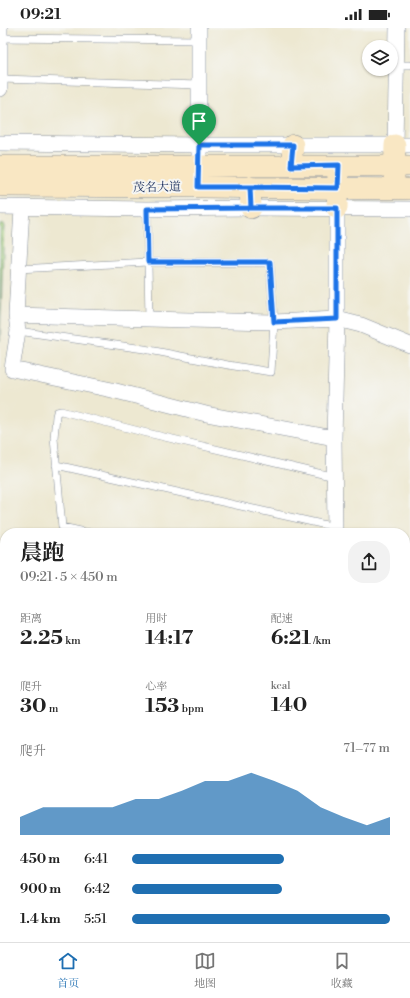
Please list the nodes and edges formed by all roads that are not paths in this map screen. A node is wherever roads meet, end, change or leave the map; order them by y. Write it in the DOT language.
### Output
graph roads {
  1 [pos="0,28"];
  2 [pos="397,28"];
  3 [pos="199,34"];
  4 [pos="0,38"];
  5 [pos="403,65"];
  6 [pos="0,79"];
  7 [pos="199,85"];
  8 [pos="0,89"];
  9 [pos="0,143"];
  10 [pos="199,145"];
  11 [pos="293,145"];
  12 [pos="403,145"];
  13 [pos="339,165"];
  14 [pos="0,166"];
  15 [pos="291,166"];
  16 [pos="402,166"];
  17 [pos="199,177"];
  18 [pos="0,186"];
  19 [pos="250,187"];
  20 [pos="402,188"];
  21 [pos="338,198"];
  22 [pos="0,208"];
  23 [pos="22,208"];
  24 [pos="251,208"];
  25 [pos="147,209"];
  26 [pos="410,209"];
  27 [pos="148,262"];
  28 [pos="18,269"];
  29 [pos="16,316"];
  30 [pos="150,319"];
  31 [pos="337,319"];
  32 [pos="274,322"];
  33 [pos="18,331"];
  34 [pos="410,345"];
  35 [pos="334,438"];
  36 [pos="56,465"];
  37 [pos="335,477"];
  38 [pos="67,528"];
  39 [pos="326,528"];
  40 [pos="335,528"];
  1 -- 4 [label="street"];
  2 -- 5 [label="street"];
  3 -- 4 [label="lane"];
  3 -- 7 [label="street"];
  4 -- 6 [label="street"];
  5 -- 12 [label="street"];
  6 -- 7 [label="lane"];
  6 -- 8 [label="street"];
  7 -- 10 [label="street"];
  9 -- 10 [label="street"];
  10 -- 11 [label="street"];
  10 -- 17 [label="street"];
  11 -- 12 [label="street"];
  11 -- 15 [label="main road"];
  12 -- 16 [label="main road"];
  13 -- 15 [label="main road, 茂名大道"];
  13 -- 16 [label="main road, 茂名大道"];
  13 -- 21 [label="main road"];
  14 -- 17 [label="main road, 茂名大道"];
  15 -- 17 [label="main road, 茂名大道"];
  16 -- 20 [label="main road"];
  17 -- 18 [label="main road, 茂名大道"];
  17 -- 19 [label="main road, 茂名大道"];
  19 -- 21 [label="main road, 茂名大道"];
  19 -- 24 [label="main road"];
  20 -- 21 [label="main road, 茂名大道"];
  21 -- 24 [label="street"];
  21 -- 26 [label="street"];
  21 -- 31 [label="street"];
  22 -- 23 [label="street"];
  23 -- 25 [label="street"];
  23 -- 28 [label="street"];
  24 -- 25 [label="street"];
  25 -- 27 [label="lane"];
  27 -- 28 [label="lane"];
  27 -- 30 [label="lane"];
  27 -- 32 [label="lane"];
  28 -- 29 [label="street"];
  29 -- 30 [label="street"];
  29 -- 33 [label="street"];
  30 -- 32 [label="street"];
  31 -- 32 [label="street"];
  31 -- 34 [label="street"];
  31 -- 35 [label="street"];
  32 -- 33 [label="lane"];
  33 -- 35 [label="street"];
  35 -- 37 [label="street"];
  36 -- 37 [label="lane"];
  36 -- 38 [label="lane"];
  36 -- 39 [label="lane"];
  37 -- 40 [label="street"];
}
